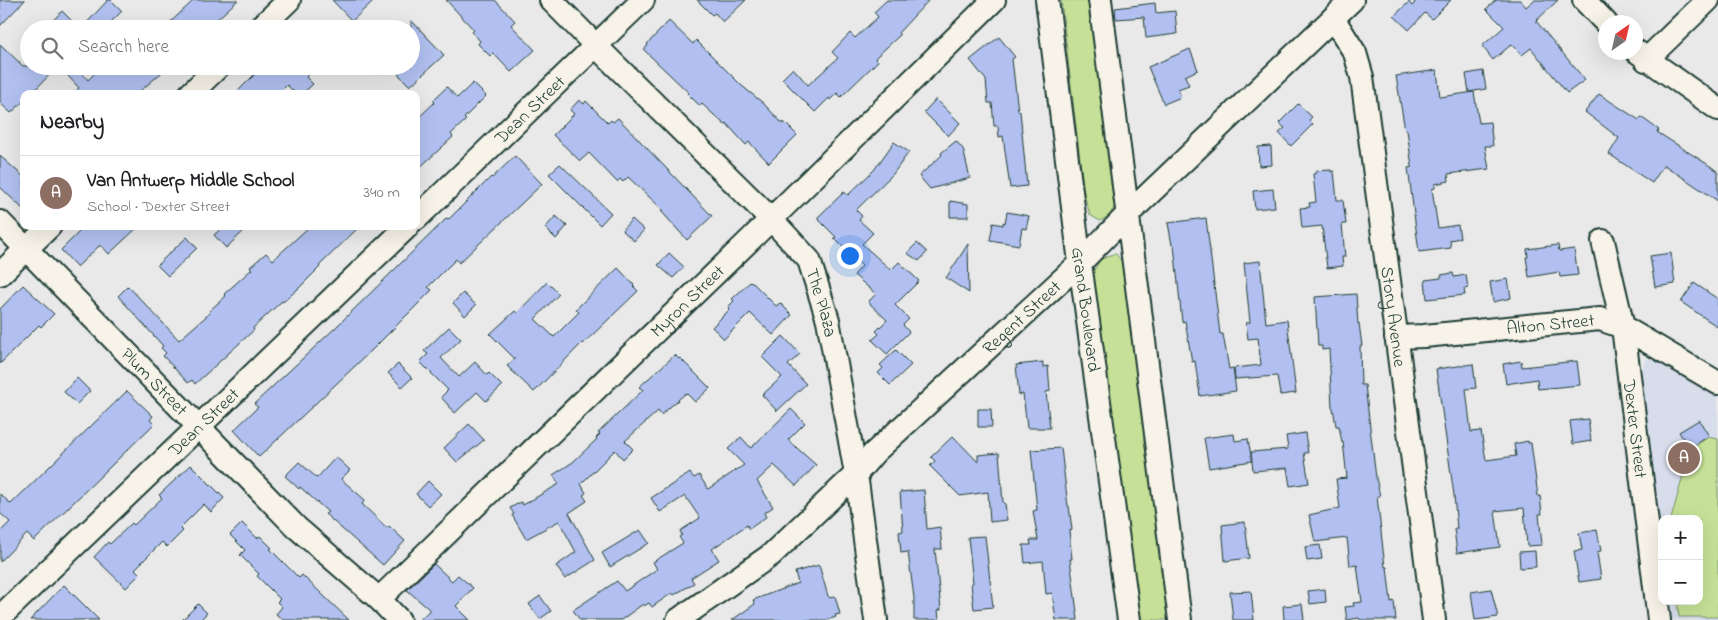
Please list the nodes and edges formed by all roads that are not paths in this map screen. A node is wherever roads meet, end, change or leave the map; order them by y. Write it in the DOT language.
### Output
graph roads {
  1 [pos="289,0"];
  2 [pos="551,0"];
  3 [pos="643,0"];
  4 [pos="994,0"];
  5 [pos="1047,0"];
  6 [pos="1100,0"];
  7 [pos="1352,0"];
  8 [pos="1584,0"];
  9 [pos="1708,0"];
  10 [pos="1598,15"];
  11 [pos="1333,18"];
  12 [pos="268,20"];
  13 [pos="596,46"];
  14 [pos="1643,53"];
  15 [pos="1643,56"];
  16 [pos="210,75"];
  17 [pos="194,90"];
  18 [pos="1718,109"];
  19 [pos="420,215"];
  20 [pos="1127,215"];
  21 [pos="771,219"];
  22 [pos="0,222"];
  23 [pos="46,230"];
  24 [pos="404,230"];
  25 [pos="1603,241"];
  26 [pos="26,250"];
  27 [pos="1080,263"];
  28 [pos="0,274"];
  29 [pos="1623,327"];
  30 [pos="1396,337"];
  31 [pos="1718,384"];
  32 [pos="200,426"];
  33 [pos="856,474"];
  34 [pos="379,599"];
  35 [pos="0,617"];
  36 [pos="399,620"];
  37 [pos="678,620"];
  38 [pos="876,620"];
  39 [pos="1129,620"];
  40 [pos="1180,620"];
  41 [pos="1434,620"];
  42 [pos="1660,620"];
  1 -- 12 [label="street"];
  2 -- 13 [label="street, The Plaza"];
  3 -- 13 [label="street, Dean Street"];
  4 -- 21 [label="street, Myron Street"];
  5 -- 27 [label="street, Grand Boulevard"];
  6 -- 20 [label="street"];
  7 -- 11 [label="street, Regent Street"];
  8 -- 10 [label="street"];
  9 -- 14 [label="street"];
  11 -- 20 [label="street, Regent Street"];
  11 -- 30 [label="street, Story Avenue"];
  13 -- 19 [label="street, Dean Street"];
  13 -- 21 [label="street, The Plaza"];
  15 -- 18 [label="street"];
  16 -- 17 [label="street"];
  20 -- 27 [label="street, Regent Street"];
  20 -- 40 [label="street"];
  21 -- 33 [label="street, The Plaza"];
  21 -- 34 [label="street, Myron Street"];
  22 -- 26 [label="street, Plum Street"];
  23 -- 26 [label="street"];
  24 -- 32 [label="street, Dean Street"];
  25 -- 29 [label="street, Dexter Street"];
  26 -- 28 [label="street"];
  26 -- 32 [label="street, Plum Street"];
  27 -- 33 [label="street, Regent Street"];
  27 -- 39 [label="street, Grand Boulevard"];
  29 -- 30 [label="street, Alton Street"];
  29 -- 31 [label="street, Alton Street"];
  29 -- 42 [label="street, Dexter Street"];
  30 -- 41 [label="street, Story Avenue"];
  32 -- 34 [label="street, Plum Street"];
  32 -- 35 [label="street, Dean Street"];
  33 -- 37 [label="street, Regent Street"];
  33 -- 38 [label="street, The Plaza"];
  34 -- 36 [label="street, Plum Street"];
}
